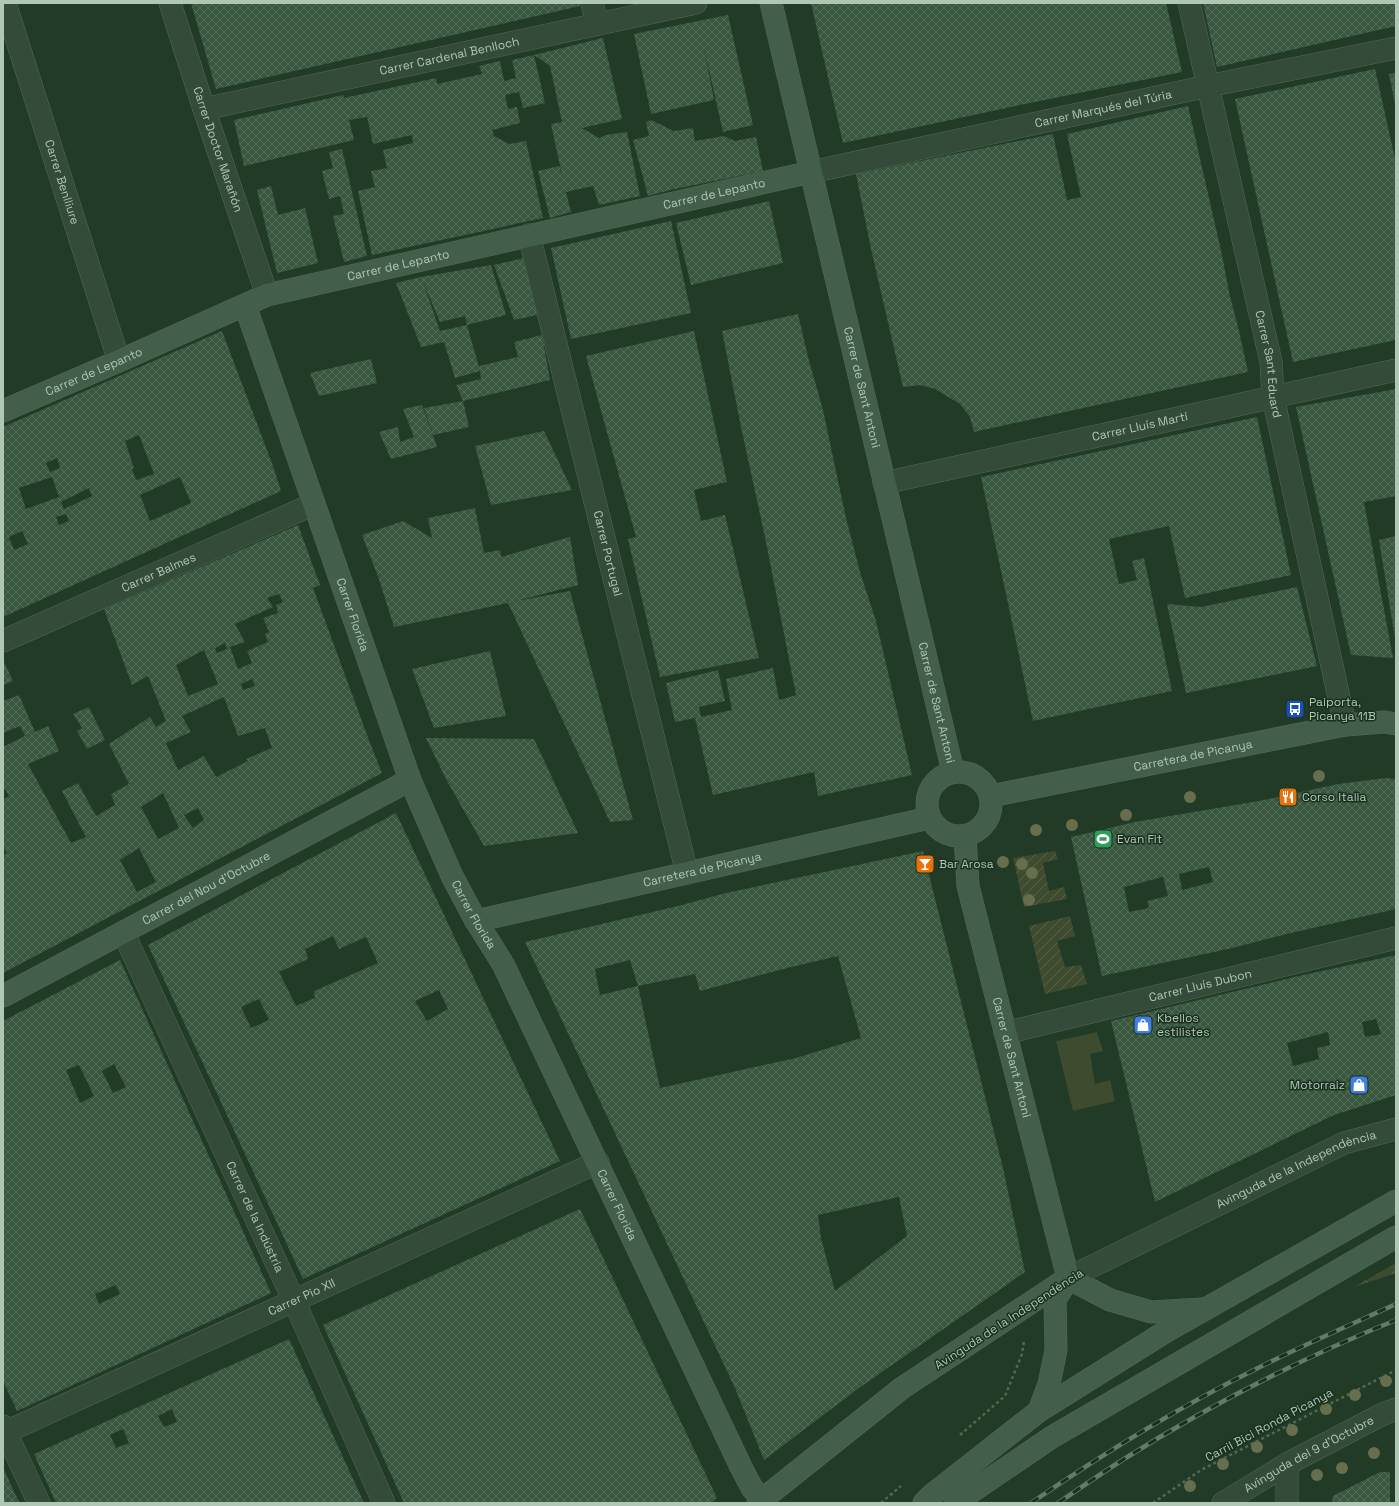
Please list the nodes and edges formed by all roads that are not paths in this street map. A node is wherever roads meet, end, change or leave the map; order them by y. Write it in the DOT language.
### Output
graph roads {
  1 [pos="5,3"];
  2 [pos="170,3"];
  3 [pos="592,3"];
  4 [pos="696,3"];
  5 [pos="771,3"];
  6 [pos="1189,3"];
  7 [pos="597,24"];
  8 [pos="1396,48"];
  9 [pos="1208,86"];
  10 [pos="204,109"];
  11 [pos="811,172"];
  12 [pos="529,235"];
  13 [pos="267,295"];
  14 [pos="245,304"];
  15 [pos="119,361"];
  16 [pos="1396,370"];
  17 [pos="1273,397"];
  18 [pos="3,411"];
  19 [pos="884,483"];
  20 [pos="314,504"];
  21 [pos="3,641"];
  22 [pos="1396,724"];
  23 [pos="1345,725"];
  24 [pos="953,772"];
  25 [pos="410,780"];
  26 [pos="991,796"];
  27 [pos="929,818"];
  28 [pos="965,836"];
  29 [pos="687,873"];
  30 [pos="476,921"];
  31 [pos="123,932"];
  32 [pos="1396,938"];
  33 [pos="3,996"];
  34 [pos="1005,1033"];
  35 [pos="1396,1130"];
  36 [pos="598,1162"];
  37 [pos="1396,1201"];
  38 [pos="1396,1237"];
  39 [pos="1068,1278"];
  40 [pos="294,1301"];
  41 [pos="1207,1308"];
  42 [pos="1396,1409"];
  43 [pos="1039,1411"];
  44 [pos="4,1429"];
  45 [pos="1287,1464"];
  46 [pos="760,1501"];
  47 [pos="39,1503"];
  48 [pos="384,1503"];
  49 [pos="924,1503"];
  50 [pos="955,1503"];
  51 [pos="1223,1503"];
  52 [pos="1287,1503"];
  1 -- 15 [label="street, Carrer Benlliure"];
  2 -- 10 [label="street, Carrer Doctor Marañón"];
  3 -- 7 [label="street"];
  4 -- 7 [label="street, Carrer Cardenal Benlloch"];
  5 -- 11 [label="street, Carrer de Sant Antoni"];
  6 -- 9 [label="street, Carrer Sant Eduard"];
  7 -- 10 [label="street, Carrer Cardenal Benlloch"];
  8 -- 9 [label="street, Carrer Marqués del Túria"];
  9 -- 11 [label="street, Carrer Marqués del Túria"];
  9 -- 17 [label="street, Carrer Sant Eduard"];
  10 -- 13 [label="street, Carrer Doctor Marañón"];
  11 -- 12 [label="street, Carrer de Lepanto"];
  11 -- 19 [label="street, Carrer de Sant Antoni"];
  12 -- 13 [label="street, Carrer de Lepanto"];
  12 -- 29 [label="street, Carrer Portugal"];
  13 -- 14 [label="street, Carrer de Lepanto"];
  14 -- 15 [label="street, Carrer de Lepanto"];
  14 -- 20 [label="street, Carrer Florida"];
  15 -- 18 [label="street, Carrer de Lepanto"];
  16 -- 17 [label="street, Carrer Lluís Martí"];
  17 -- 19 [label="street, Carrer Lluís Martí"];
  17 -- 23 [label="street, Carrer Sant Eduard"];
  19 -- 24 [label="street, Carrer de Sant Antoni"];
  20 -- 21 [label="street, Carrer Balmes"];
  20 -- 25 [label="street, Carrer Florida"];
  22 -- 23 [label="street, Carretera de Picanya"];
  23 -- 26 [label="street, Carretera de Picanya"];
  24 -- 26 [label="street"];
  24 -- 27 [label="street"];
  25 -- 30 [label="street, Carrer Florida"];
  25 -- 31 [label="street, Carrer del Nou d'Octubre"];
  26 -- 28 [label="street"];
  27 -- 28 [label="street"];
  27 -- 29 [label="street, Carretera de Picanya"];
  28 -- 34 [label="street, Carrer de Sant Antoni"];
  29 -- 30 [label="street, Carretera de Picanya"];
  30 -- 36 [label="street, Carrer Florida"];
  31 -- 33 [label="street, Carrer del Nou d'Octubre"];
  31 -- 40 [label="street, Carrer de la Indústria"];
  32 -- 34 [label="street, Carrer Lluís Dubon"];
  34 -- 39 [label="street, Carrer de Sant Antoni"];
  35 -- 39 [label="street, Avinguda de la Independència"];
  36 -- 40 [label="street, Carrer Pio XII"];
  36 -- 46 [label="street, Carrer Florida"];
  37 -- 41 [label="street"];
  38 -- 50 [label="street"];
  39 -- 41 [label="street"];
  39 -- 43 [label="street"];
  39 -- 46 [label="street, Avinguda de la Independència"];
  40 -- 44 [label="street, Carrer Pio XII"];
  40 -- 48 [label="street, Carrer de la Indústria"];
  41 -- 43 [label="street"];
  42 -- 45 [label="street, Avinguda del 9 d'Octubre"];
  43 -- 49 [label="street"];
  44 -- 47 [label="street"];
  45 -- 51 [label="street, Avinguda del 9 d'Octubre"];
  45 -- 52 [label="street"];
}
